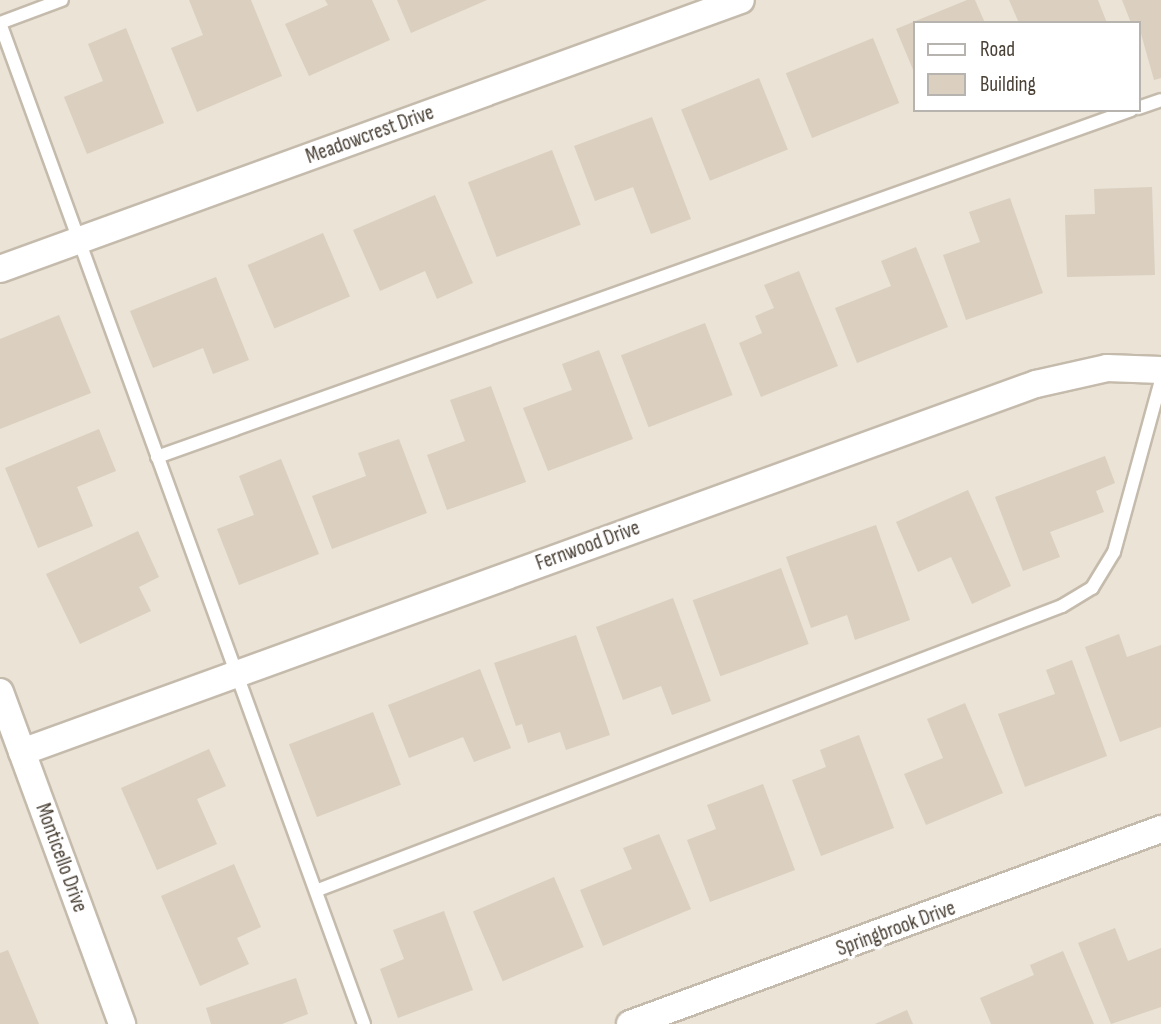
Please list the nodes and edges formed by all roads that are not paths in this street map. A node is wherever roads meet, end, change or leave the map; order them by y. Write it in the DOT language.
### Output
graph roads {
  1 [pos="62,0"];
  2 [pos="741,0"];
  3 [pos="0,23"];
  4 [pos="1161,100"];
  5 [pos="1140,107"];
  6 [pos="1125,112"];
  7 [pos="77,241"];
  8 [pos="0,269"];
  9 [pos="1161,370"];
  10 [pos="1161,380"];
  11 [pos="157,457"];
  12 [pos="239,672"];
  13 [pos="0,692"];
  14 [pos="22,752"];
  15 [pos="1161,829"];
  16 [pos="318,890"];
  17 [pos="122,1024"];
  18 [pos="364,1024"];
  19 [pos="630,1024"];
  1 -- 3 [label="lane"];
  2 -- 7 [label="street, Meadowcrest Drive"];
  3 -- 7 [label="lane"];
  4 -- 5 [label="lane"];
  6 -- 11 [label="lane"];
  7 -- 8 [label="street, Meadowcrest Drive"];
  7 -- 11 [label="lane"];
  9 -- 12 [label="street, Fernwood Drive"];
  10 -- 16 [label="lane"];
  11 -- 12 [label="lane"];
  12 -- 14 [label="street, Fernwood Drive"];
  12 -- 16 [label="lane"];
  13 -- 14 [label="street, Monticello Drive"];
  14 -- 17 [label="street, Monticello Drive"];
  15 -- 19 [label="street, Springbrook Drive"];
  16 -- 18 [label="lane"];
}
